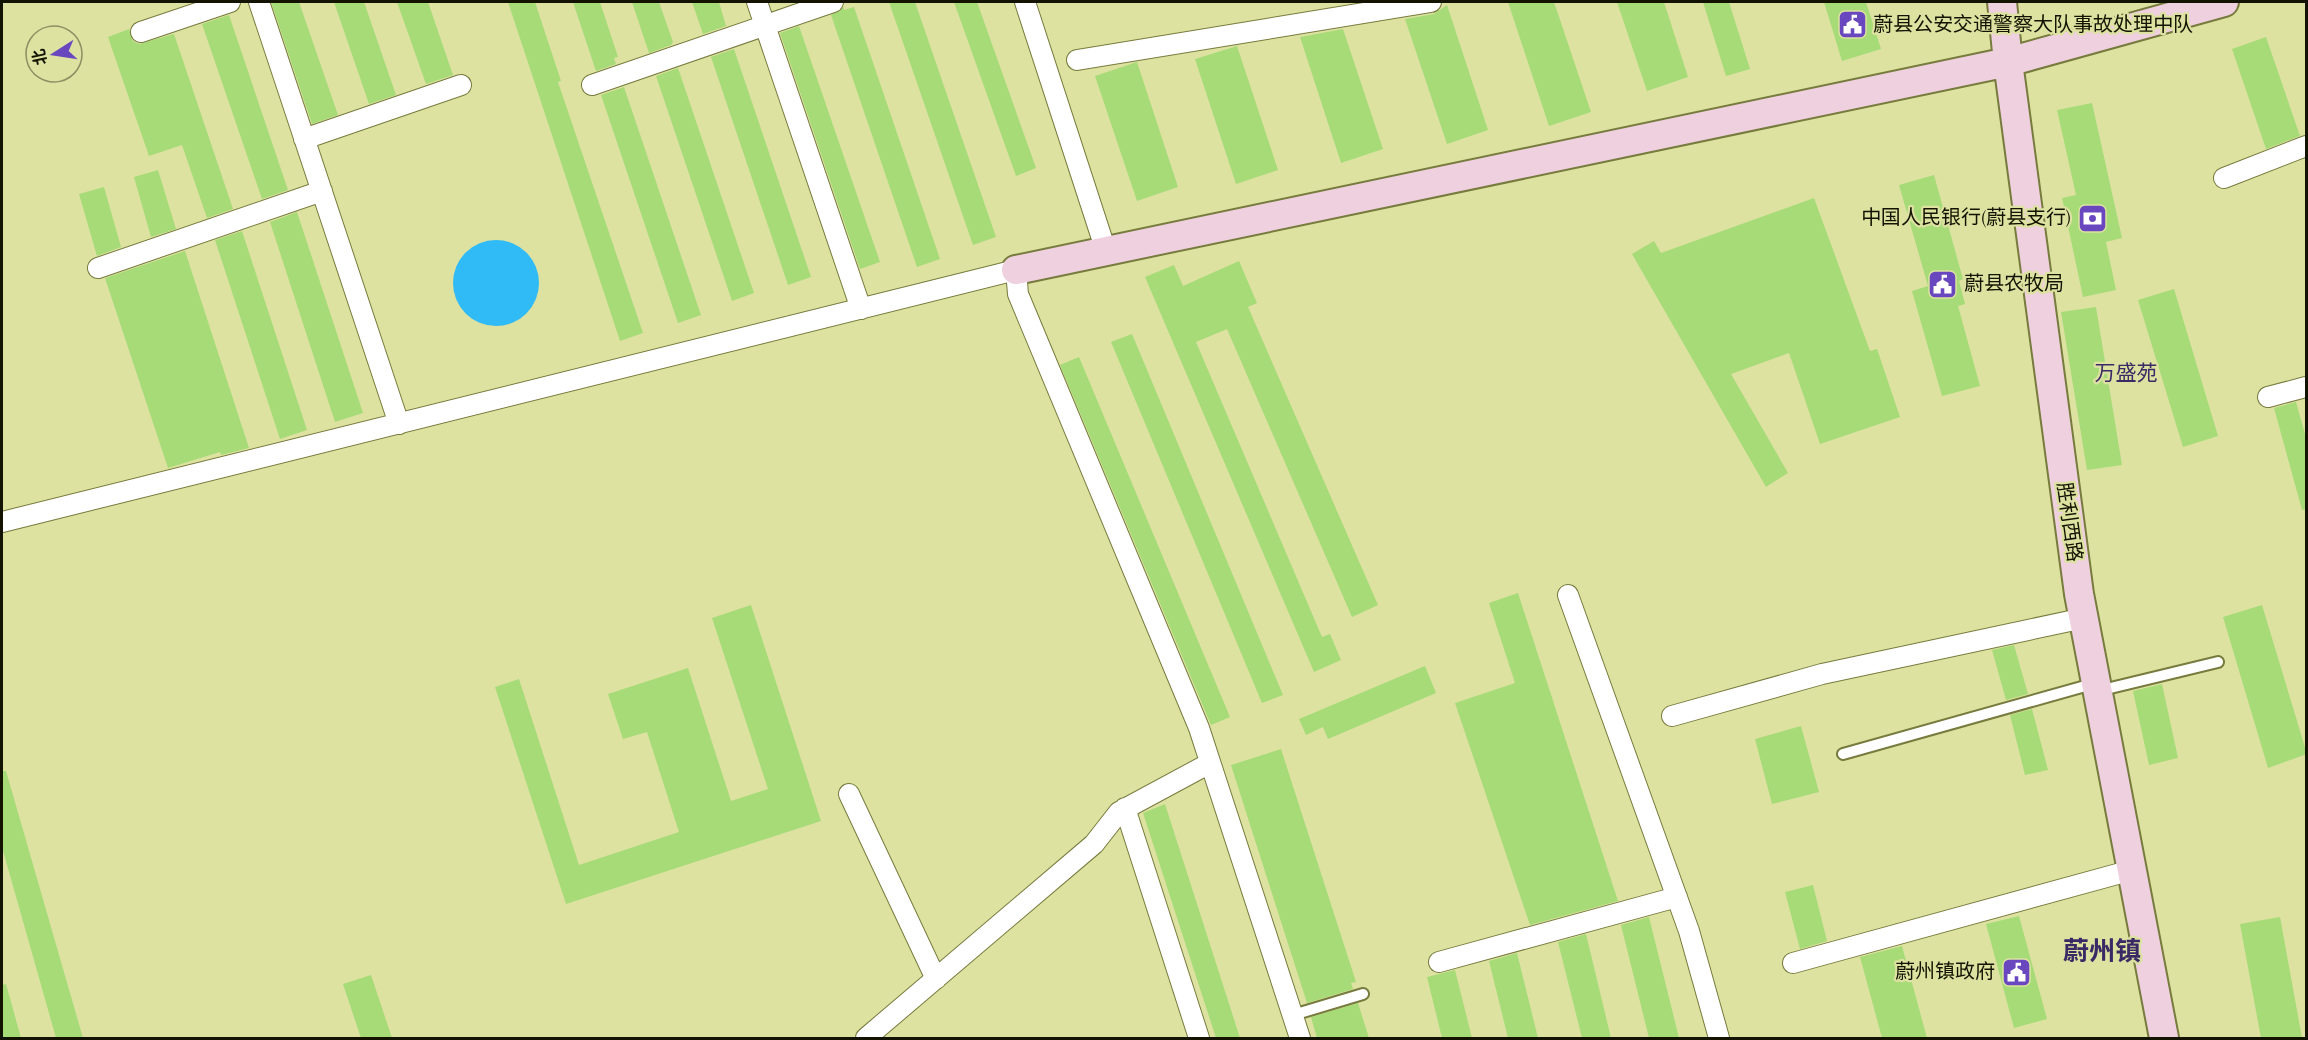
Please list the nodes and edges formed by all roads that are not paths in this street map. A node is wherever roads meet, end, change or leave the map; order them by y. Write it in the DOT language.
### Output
graph roads {
  1 [pos="230,2"];
  2 [pos="259,2"];
  3 [pos="757,2"];
  4 [pos="833,2"];
  5 [pos="1025,2"];
  6 [pos="1431,2"];
  7 [pos="2002,2"];
  8 [pos="2224,2"];
  9 [pos="764,25"];
  10 [pos="141,32"];
  11 [pos="1077,60"];
  12 [pos="2008,62"];
  13 [pos="461,85"];
  14 [pos="592,85"];
  15 [pos="304,139"];
  16 [pos="2307,146"];
  17 [pos="2224,178"];
  18 [pos="322,191"];
  19 [pos="1106,251"];
  20 [pos="98,268"];
  21 [pos="1016,270"];
  22 [pos="861,309"];
  23 [pos="2307,387"];
  24 [pos="2268,397"];
  25 [pos="399,424"];
  26 [pos="2,522"];
  27 [pos="1568,595"];
  28 [pos="2084,618"];
  29 [pos="2218,662"];
  30 [pos="2097,687"];
  31 [pos="1672,716"];
  32 [pos="1843,754"];
  33 [pos="1210,763"];
  34 [pos="849,794"];
  35 [pos="1125,808"];
  36 [pos="2132,870"];
  37 [pos="1677,897"];
  38 [pos="1440,962"];
  39 [pos="1793,963"];
  40 [pos="936,979"];
  41 [pos="1363,994"];
  42 [pos="1293,1015"];
  43 [pos="866,1038"];
  44 [pos="1198,1038"];
  45 [pos="1300,1038"];
  46 [pos="1719,1038"];
  47 [pos="2164,1038"];
  1 -- 10 [label="street"];
  2 -- 15 [label="street"];
  3 -- 9 [label="street"];
  4 -- 9 [label="street"];
  5 -- 19 [label="street"];
  6 -- 11 [label="street"];
  7 -- 12 [label="street, 胜利西路"];
  8 -- 12 [label="street"];
  9 -- 14 [label="street"];
  9 -- 22 [label="street"];
  12 -- 19 [label="street"];
  12 -- 28 [label="street, 胜利西路"];
  13 -- 15 [label="street"];
  15 -- 18 [label="street"];
  16 -- 17 [label="street"];
  18 -- 20 [label="street"];
  18 -- 25 [label="street"];
  19 -- 21 [label="street"];
  21 -- 22 [label="street"];
  21 -- 33 [label="street"];
  22 -- 25 [label="street"];
  23 -- 24 [label="street"];
  25 -- 26 [label="street"];
  27 -- 37 [label="street"];
  28 -- 30 [label="street, 胜利西路"];
  28 -- 31 [label="street"];
  29 -- 30 [label="lane"];
  30 -- 32 [label="lane"];
  30 -- 36 [label="street, 胜利西路"];
  33 -- 35 [label="street"];
  33 -- 42 [label="street"];
  34 -- 40 [label="street"];
  35 -- 40 [label="street"];
  35 -- 44 [label="street"];
  36 -- 39 [label="street"];
  36 -- 47 [label="street, 胜利西路"];
  37 -- 38 [label="street"];
  37 -- 46 [label="street"];
  40 -- 43 [label="street"];
  41 -- 42 [label="lane"];
  42 -- 45 [label="street"];
}
